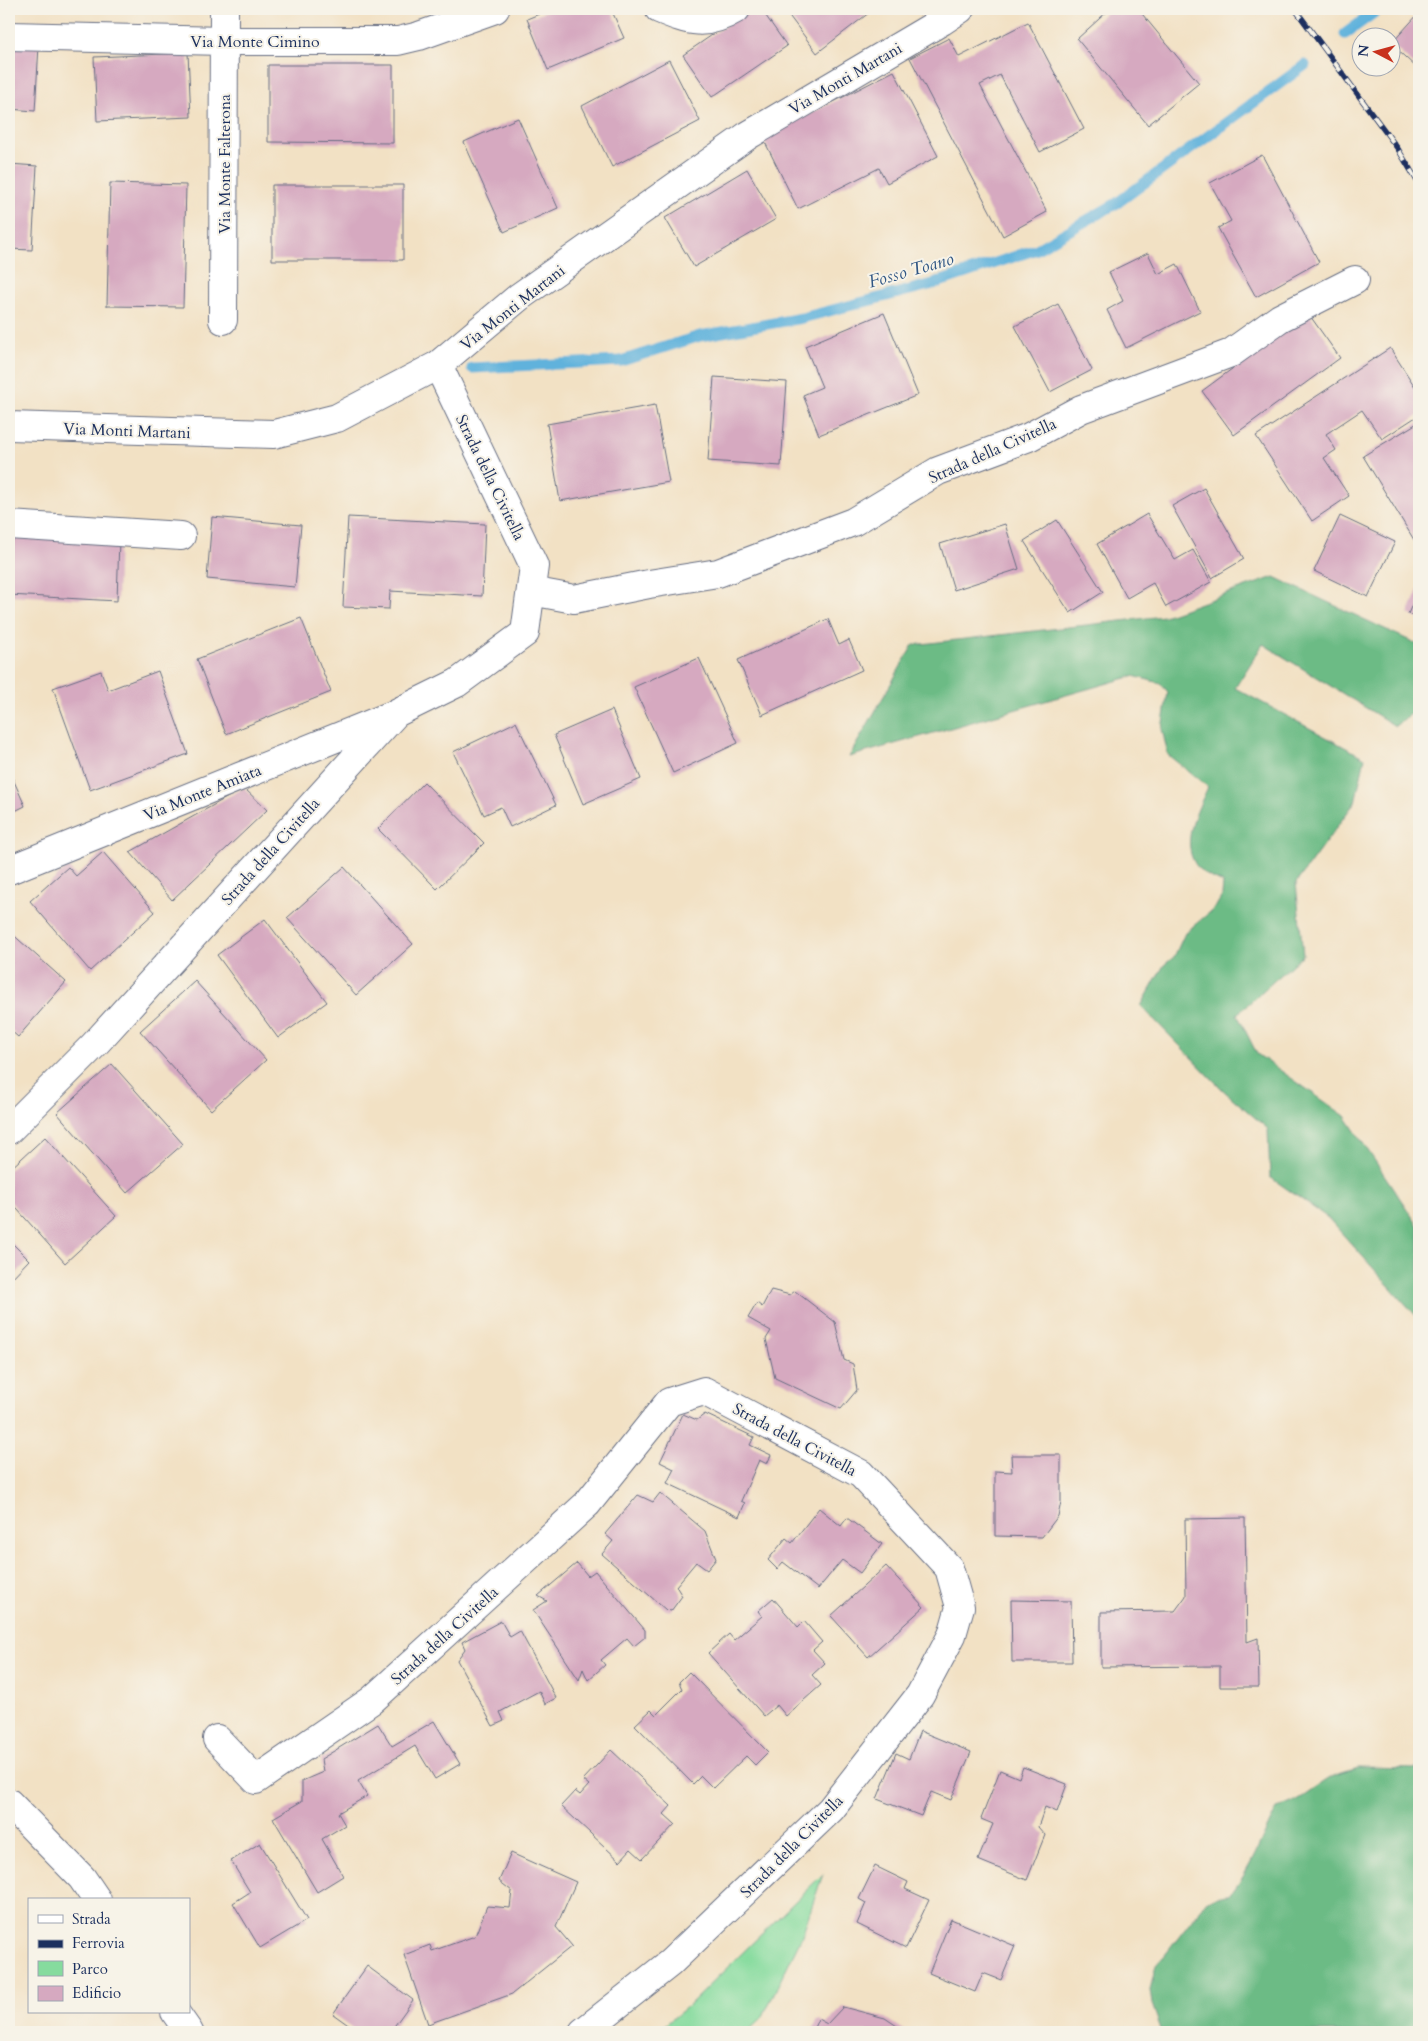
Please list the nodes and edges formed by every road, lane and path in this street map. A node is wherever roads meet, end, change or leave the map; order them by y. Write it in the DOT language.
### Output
graph roads {
  1 [pos="224,9"];
  2 [pos="495,9"];
  3 [pos="659,9"];
  4 [pos="736,9"];
  5 [pos="944,13"];
  6 [pos="9,36"];
  7 [pos="224,41"];
  8 [pos="1354,280"];
  9 [pos="223,320"];
  10 [pos="438,365"];
  11 [pos="9,426"];
  12 [pos="9,525"];
  13 [pos="181,536"];
  14 [pos="530,591"];
  15 [pos="396,713"];
  16 [pos="9,870"];
  17 [pos="9,1130"];
  18 [pos="217,1739"];
  19 [pos="9,1803"];
  20 [pos="96,1898"];
  21 [pos="176,2014"];
  22 [pos="189,2032"];
  23 [pos="584,2032"];
  1 -- 7 [label="street, Via Monte Falterona"];
  2 -- 7 [label="street, Via Monte Cimino"];
  3 -- 4 [label="street"];
  5 -- 10 [label="street, Via Monti Martani"];
  6 -- 7 [label="street, Via Monte Cimino"];
  7 -- 9 [label="street, Via Monte Falterona"];
  8 -- 14 [label="street, Strada della Civitella"];
  10 -- 11 [label="street, Via Monti Martani"];
  10 -- 14 [label="street, Strada della Civitella"];
  12 -- 13 [label="street"];
  14 -- 15 [label="street, Strada della Civitella"];
  15 -- 16 [label="street, Via Monte Amiata"];
  15 -- 17 [label="street, Strada della Civitella"];
  18 -- 23 [label="street, Strada della Civitella"];
  19 -- 20 [label="street"];
  21 -- 22 [label="street"];
}
